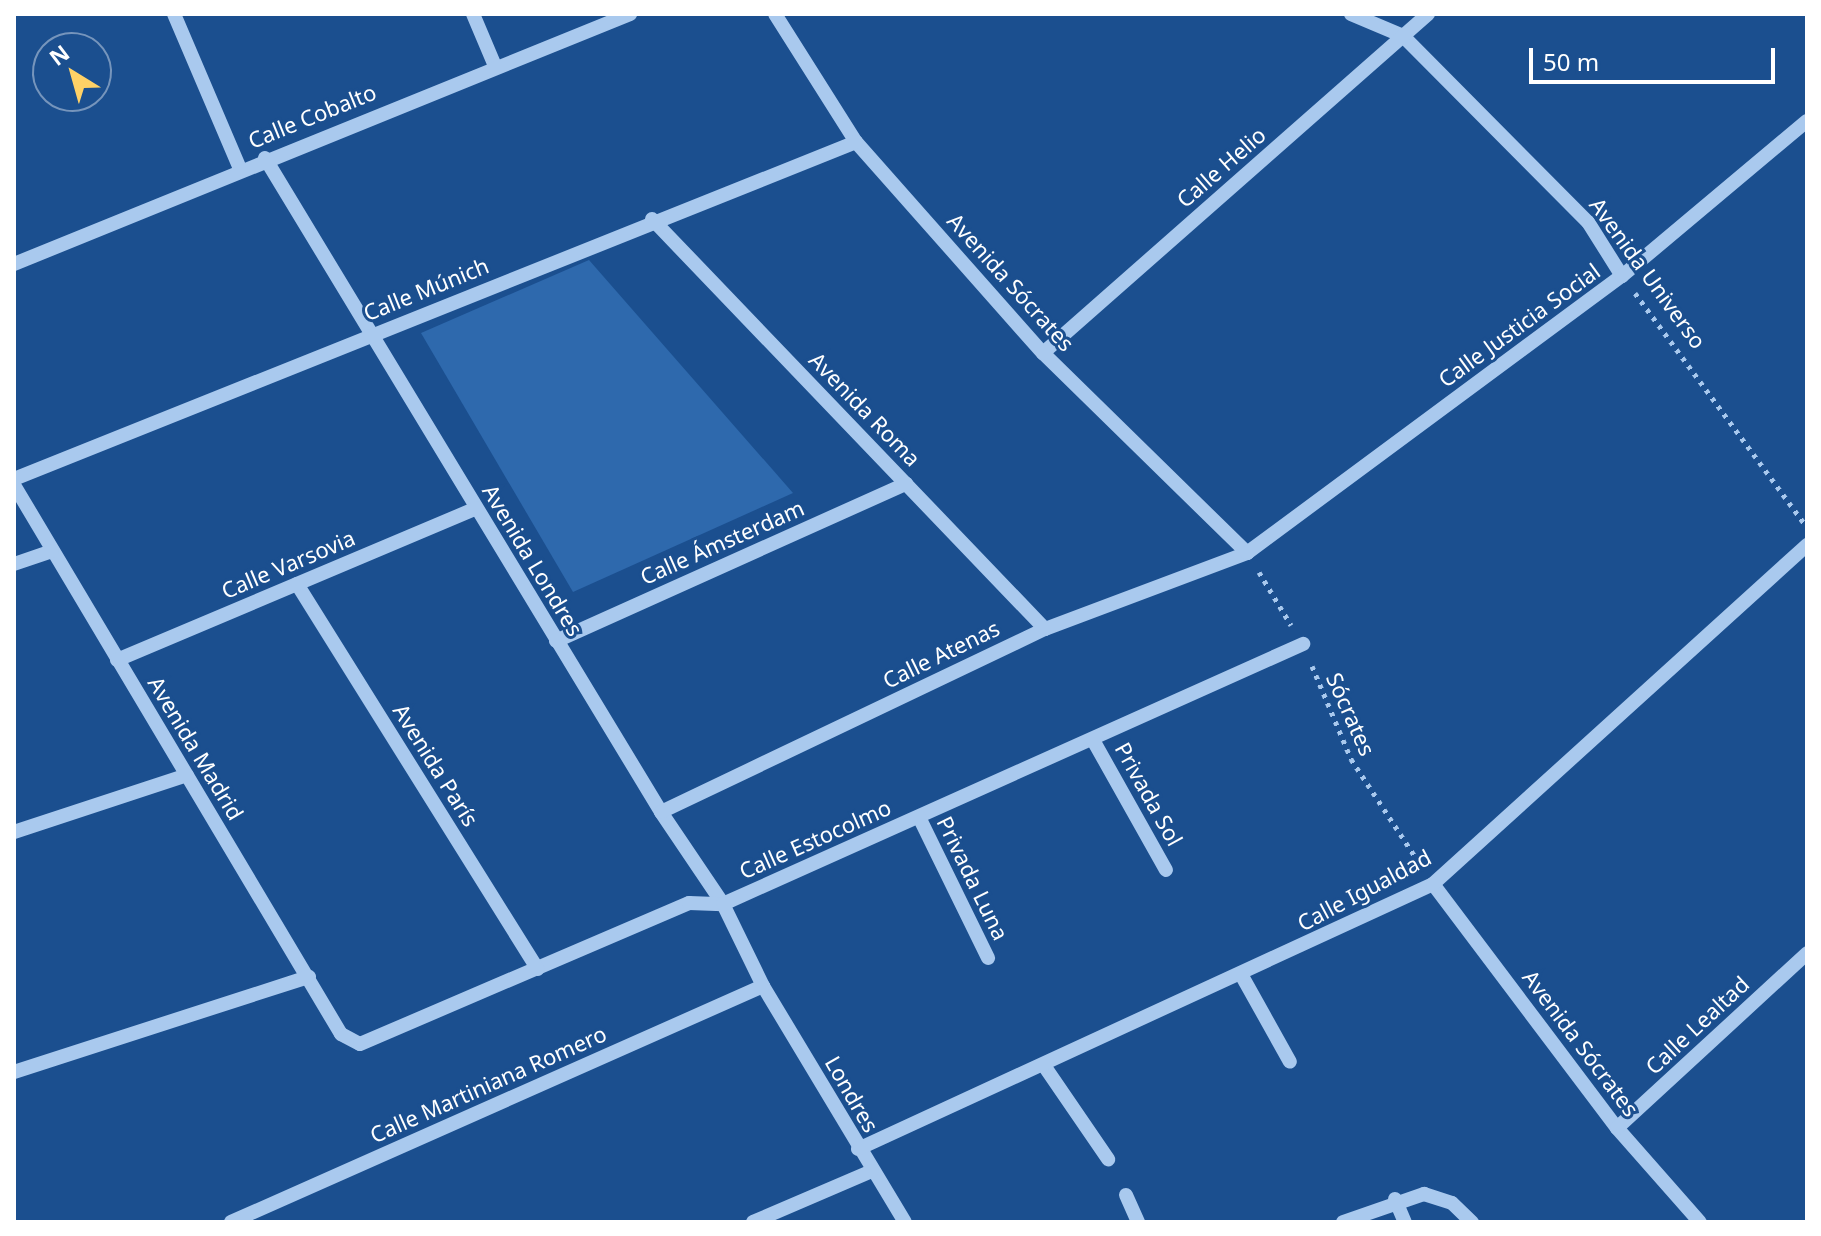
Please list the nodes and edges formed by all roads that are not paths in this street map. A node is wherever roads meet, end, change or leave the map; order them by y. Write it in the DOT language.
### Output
graph roads {
  1 [pos="174,14"];
  2 [pos="473,14"];
  3 [pos="630,14"];
  4 [pos="775,14"];
  5 [pos="1351,14"];
  6 [pos="1428,14"];
  7 [pos="1403,36"];
  8 [pos="495,66"];
  9 [pos="1807,121"];
  10 [pos="856,142"];
  11 [pos="265,158"];
  12 [pos="240,169"];
  13 [pos="652,219"];
  14 [pos="14,264"];
  15 [pos="1622,276"];
  16 [pos="370,336"];
  17 [pos="1043,353"];
  18 [pos="14,479"];
  19 [pos="906,484"];
  20 [pos="14,485"];
  21 [pos="476,508"];
  22 [pos="1807,545"];
  23 [pos="52,551"];
  24 [pos="1247,553"];
  25 [pos="14,564"];
  26 [pos="297,584"];
  27 [pos="1045,629"];
  28 [pos="556,641"];
  29 [pos="1303,644"];
  30 [pos="117,660"];
  31 [pos="1093,740"];
  32 [pos="187,775"];
  33 [pos="661,812"];
  34 [pos="919,817"];
  35 [pos="14,832"];
  36 [pos="1166,870"];
  37 [pos="1433,884"];
  38 [pos="723,904"];
  39 [pos="1807,953"];
  40 [pos="988,958"];
  41 [pos="538,969"];
  42 [pos="1242,976"];
  43 [pos="309,977"];
  44 [pos="763,986"];
  45 [pos="341,1034"];
  46 [pos="1290,1062"];
  47 [pos="1045,1067"];
  48 [pos="14,1072"];
  49 [pos="1617,1128"];
  50 [pos="858,1149"];
  51 [pos="1108,1159"];
  52 [pos="872,1171"];
  53 [pos="1126,1195"];
  54 [pos="1395,1199"];
  55 [pos="231,1222"];
  56 [pos="753,1222"];
  57 [pos="905,1222"];
  58 [pos="1138,1222"];
  59 [pos="1343,1222"];
  60 [pos="1405,1222"];
  61 [pos="1472,1222"];
  62 [pos="1700,1222"];
  1 -- 12 [label="street"];
  2 -- 8 [label="street"];
  3 -- 8 [label="street, Calle Cobalto"];
  4 -- 10 [label="street, Avenida Sócrates"];
  5 -- 7 [label="street, Avenida Universo"];
  6 -- 7 [label="street, Calle Helio"];
  7 -- 15 [label="street, Avenida Universo"];
  7 -- 17 [label="street, Calle Helio"];
  8 -- 11 [label="street, Calle Cobalto"];
  9 -- 15 [label="street, Calle Justicia Social"];
  10 -- 13 [label="street, Calle Múnich"];
  10 -- 17 [label="street, Avenida Sócrates"];
  11 -- 12 [label="street, Calle Cobalto"];
  11 -- 16 [label="street, Avenida Londres"];
  12 -- 14 [label="street, Calle Cobalto"];
  13 -- 16 [label="street, Calle Múnich"];
  13 -- 19 [label="street, Avenida Roma"];
  15 -- 24 [label="street, Calle Justicia Social"];
  16 -- 18 [label="street, Calle Múnich"];
  16 -- 21 [label="street, Avenida Londres"];
  17 -- 24 [label="street, Avenida Sócrates"];
  19 -- 27 [label="street, Avenida Roma"];
  19 -- 28 [label="street, Calle Ámsterdam"];
  20 -- 23 [label="street, Avenida Madrid"];
  21 -- 26 [label="street, Calle Varsovia"];
  21 -- 28 [label="street, Avenida Londres"];
  22 -- 37 [label="street, Calle Igualdad"];
  23 -- 25 [label="street"];
  23 -- 30 [label="street, Avenida Madrid"];
  24 -- 27 [label="street, Calle Atenas"];
  26 -- 30 [label="street, Calle Varsovia"];
  26 -- 41 [label="street, Avenida París"];
  27 -- 33 [label="street, Calle Atenas"];
  28 -- 33 [label="street, Avenida Londres"];
  29 -- 31 [label="street, Calle Estocolmo"];
  30 -- 32 [label="street, Avenida Madrid"];
  31 -- 34 [label="street, Calle Estocolmo"];
  31 -- 36 [label="street, Privada Sol"];
  32 -- 35 [label="street"];
  32 -- 43 [label="street, Avenida Madrid"];
  33 -- 38 [label="street, Avenida Londres"];
  34 -- 38 [label="street, Calle Estocolmo"];
  34 -- 40 [label="street, Privada Luna"];
  37 -- 42 [label="street, Calle Igualdad"];
  37 -- 49 [label="street, Avenida Sócrates"];
  38 -- 41 [label="street, Calle Estocolmo"];
  38 -- 44 [label="street, Avenida Londres"];
  39 -- 49 [label="street, Calle Lealtad"];
  41 -- 45 [label="street, Calle Estocolmo"];
  42 -- 46 [label="street"];
  42 -- 47 [label="street, Calle Igualdad"];
  43 -- 45 [label="street, Avenida Madrid"];
  43 -- 48 [label="street"];
  44 -- 50 [label="street, Londres"];
  44 -- 55 [label="street, Calle Martiniana Romero"];
  47 -- 50 [label="street, Calle Igualdad"];
  47 -- 51 [label="street"];
  49 -- 62 [label="street, Avenida Sócrates"];
  50 -- 52 [label="street, Londres"];
  52 -- 56 [label="street"];
  52 -- 57 [label="street, Londres"];
  53 -- 58 [label="street"];
  54 -- 59 [label="street"];
  54 -- 60 [label="street"];
  54 -- 61 [label="street"];
}
